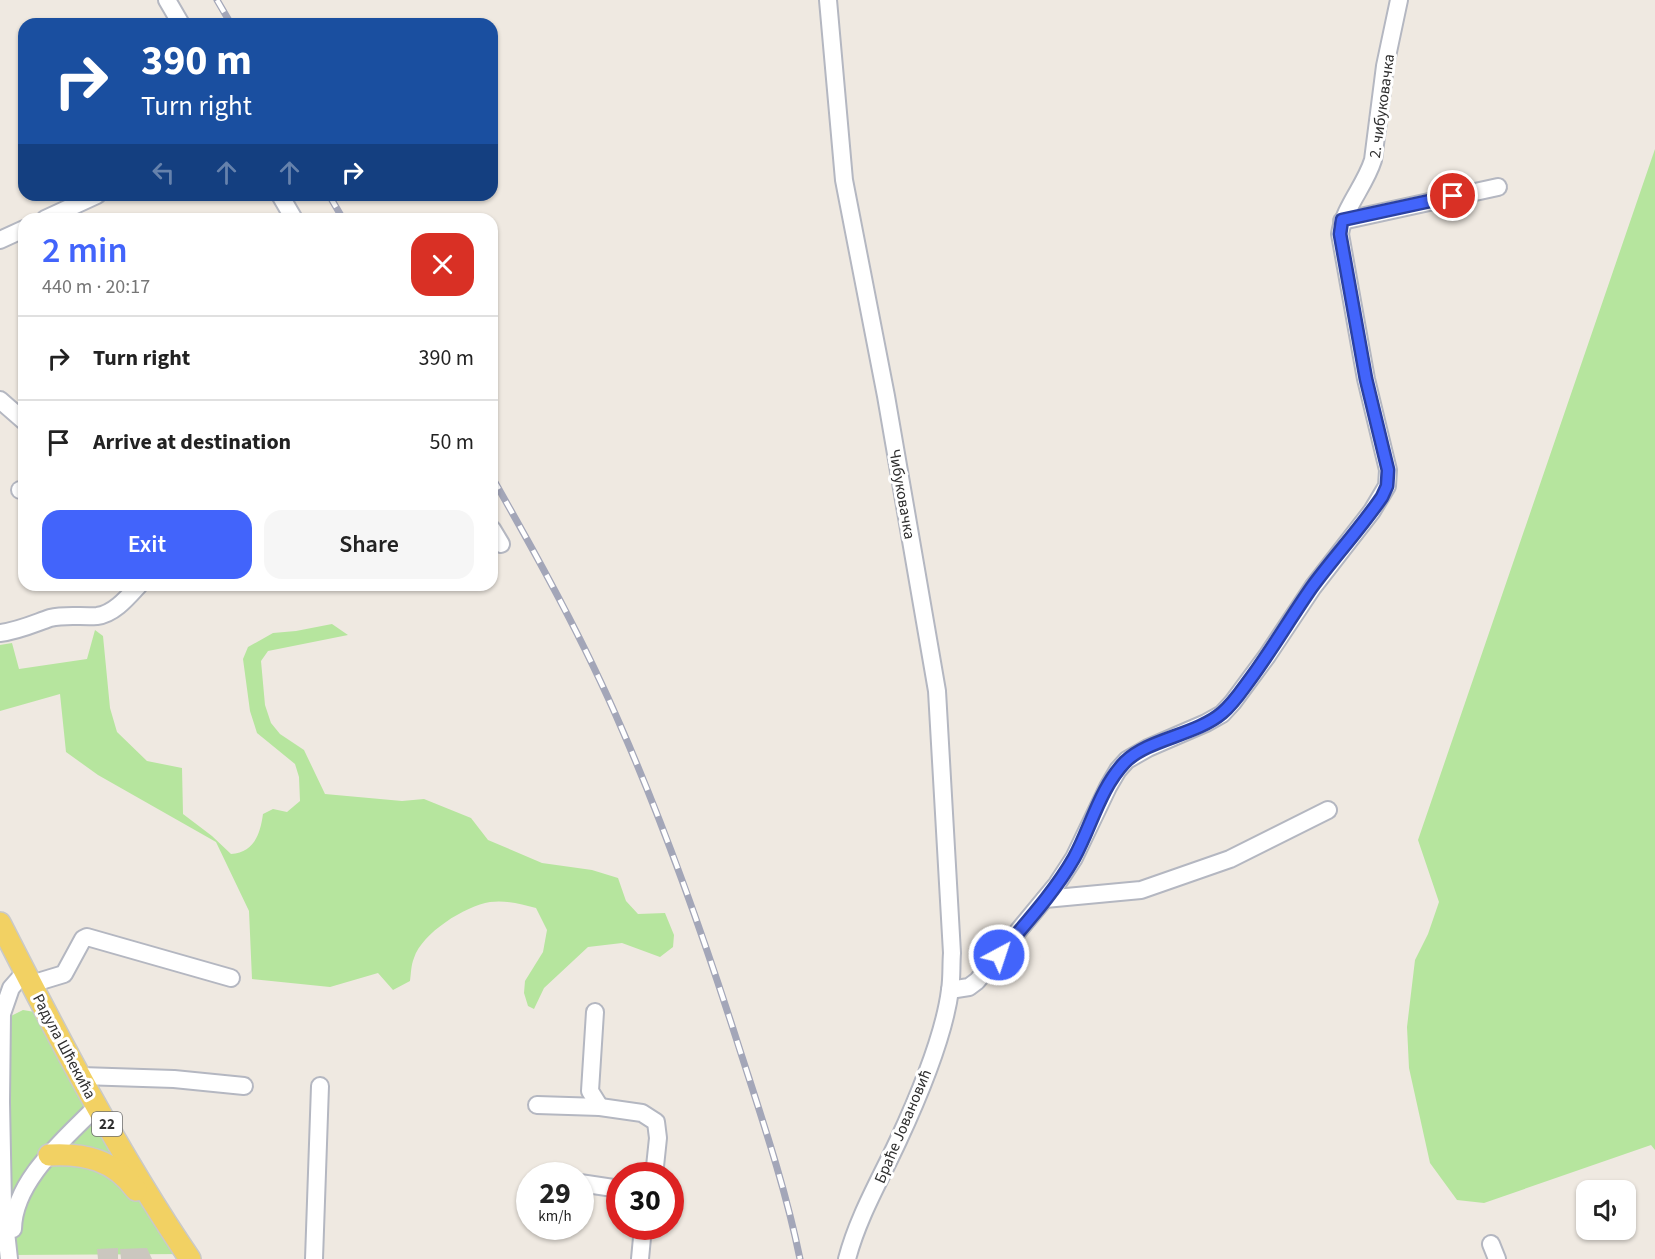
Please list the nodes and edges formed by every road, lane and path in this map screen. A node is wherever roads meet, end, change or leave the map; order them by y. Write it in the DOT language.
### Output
graph roads {
  1 [pos="167,0"];
  2 [pos="828,0"];
  3 [pos="1400,0"];
  4 [pos="178,18"];
  5 [pos="1498,187"];
  6 [pos="84,201"];
  7 [pos="58,213"];
  8 [pos="1342,220"];
  9 [pos="18,232"];
  10 [pos="0,240"];
  11 [pos="0,400"];
  12 [pos="18,416"];
  13 [pos="498,539"];
  14 [pos="501,544"];
  15 [pos="133,591"];
  16 [pos="0,633"];
  17 [pos="1328,810"];
  18 [pos="1045,899"];
  19 [pos="0,923"];
  20 [pos="231,978"];
  21 [pos="17,982"];
  22 [pos="950,990"];
  23 [pos="595,1012"];
  24 [pos="81,1076"];
  25 [pos="244,1086"];
  26 [pos="320,1086"];
  27 [pos="537,1105"];
  28 [pos="97,1106"];
  29 [pos="600,1107"];
  30 [pos="49,1155"];
  31 [pos="655,1162"];
  32 [pos="2,1222"];
  33 [pos="166,1225"];
  34 [pos="642,1240"];
  35 [pos="9,1255"];
  36 [pos="190,1259"];
  37 [pos="314,1259"];
  38 [pos="640,1259"];
  39 [pos="847,1259"];
  1 -- 4 [label="street"];
  2 -- 22 [label="street, Чибуковачка"];
  3 -- 8 [label="street, 2. чибуковачка"];
  5 -- 8 [label="street"];
  6 -- 7 [label="street"];
  8 -- 18 [label="street"];
  9 -- 10 [label="street"];
  11 -- 12 [label="street"];
  13 -- 14 [label="street"];
  15 -- 16 [label="street"];
  17 -- 18 [label="street"];
  18 -- 22 [label="street"];
  19 -- 21 [label="main road, Радула Шћекића / 22"];
  20 -- 21 [label="street"];
  21 -- 24 [label="main road, Радула Шћекића / 22"];
  21 -- 32 [label="street"];
  22 -- 39 [label="street, Браће Јовановић"];
  23 -- 29 [label="street"];
  24 -- 25 [label="street"];
  24 -- 28 [label="main road, Радула Шћекића / 22"];
  26 -- 37 [label="street"];
  27 -- 29 [label="street"];
  28 -- 30 [label="street"];
  28 -- 33 [label="main road, Радула Шћекића / 22"];
  29 -- 31 [label="street"];
  30 -- 33 [label="main road"];
  30 -- 35 [label="street"];
  32 -- 35 [label="street"];
  33 -- 36 [label="main road, Радула Шћекића / 22"];
  34 -- 38 [label="street"];
}
